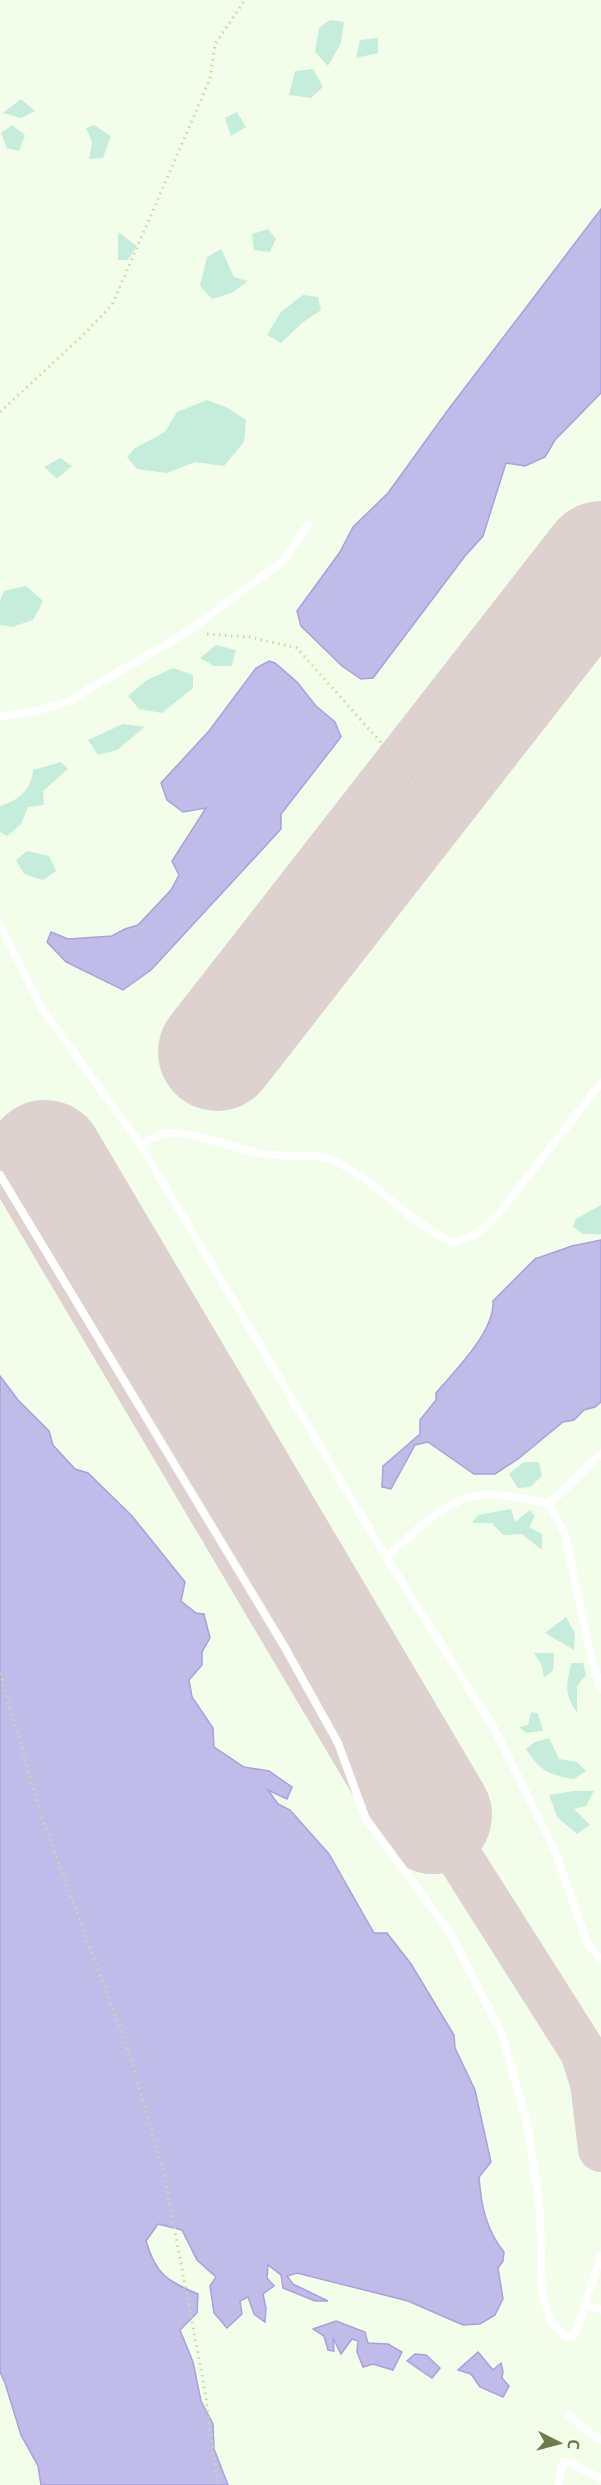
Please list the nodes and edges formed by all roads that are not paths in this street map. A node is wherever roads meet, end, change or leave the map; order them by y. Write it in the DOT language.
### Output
graph roads {
  1 [pos="308,525"];
  2 [pos="0,716"];
  3 [pos="0,925"];
  4 [pos="601,1083"];
  5 [pos="140,1144"];
  6 [pos="0,1175"];
  7 [pos="601,1454"];
  8 [pos="549,1504"];
  9 [pos="386,1557"];
  10 [pos="601,1689"];
  11 [pos="601,1960"];
  12 [pos="601,2256"];
  13 [pos="585,2304"];
  14 [pos="601,2310"];
  15 [pos="569,2415"];
  16 [pos="601,2440"];
  17 [pos="601,2479"];
  18 [pos="559,2485"];
  1 -- 2 [label="lane"];
  3 -- 5 [label="lane"];
  4 -- 5 [label="lane"];
  5 -- 9 [label="lane"];
  6 -- 13 [label="lane"];
  7 -- 8 [label="lane"];
  8 -- 9 [label="lane"];
  8 -- 10 [label="lane"];
  9 -- 11 [label="lane"];
  12 -- 13 [label="lane"];
  13 -- 14 [label="lane"];
  15 -- 16 [label="lane"];
  17 -- 18 [label="lane"];
}
